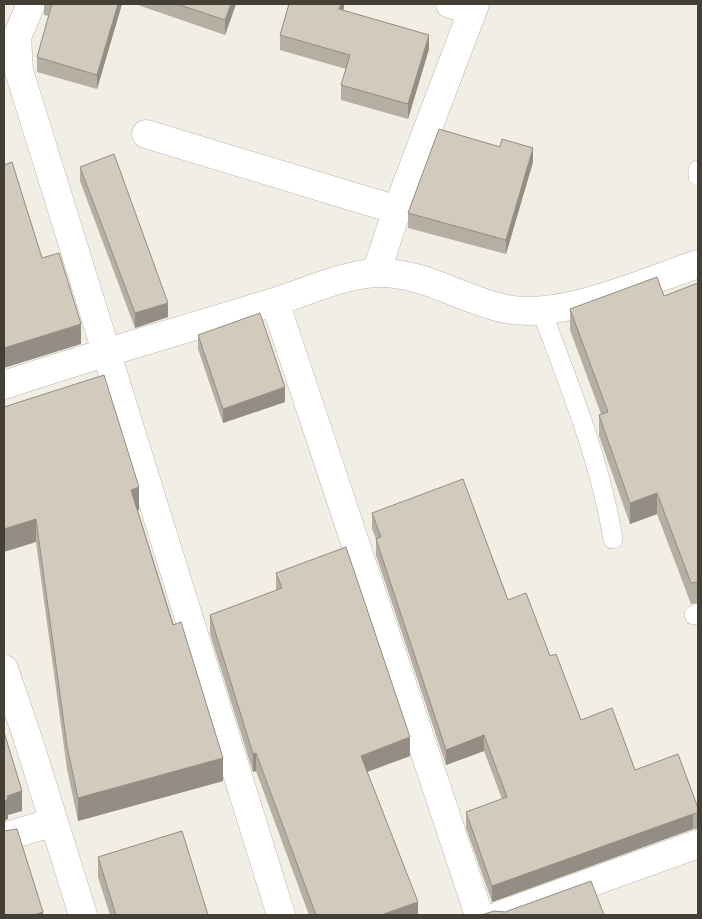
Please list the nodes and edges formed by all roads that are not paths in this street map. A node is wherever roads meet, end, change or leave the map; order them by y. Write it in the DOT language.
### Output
graph roads {
  1 [pos="31,4"];
  2 [pos="466,6"];
  3 [pos="146,134"];
  4 [pos="698,170"];
  5 [pos="698,176"];
  6 [pos="397,210"];
  7 [pos="698,264"];
  8 [pos="376,273"];
  9 [pos="275,302"];
  10 [pos="542,312"];
  11 [pos="105,351"];
  12 [pos="4,384"];
  13 [pos="613,539"];
  14 [pos="4,669"];
  15 [pos="54,822"];
  16 [pos="4,837"];
  17 [pos="698,844"];
  18 [pos="83,915"];
  19 [pos="281,915"];
  20 [pos="479,915"];
  21 [pos="500,915"];
  1 -- 11 [label="street"];
  2 -- 6 [label="street"];
  3 -- 6 [label="street"];
  4 -- 5 [label="lane"];
  6 -- 8 [label="street"];
  7 -- 10 [label="street"];
  8 -- 9 [label="street"];
  8 -- 10 [label="street"];
  9 -- 11 [label="street"];
  9 -- 20 [label="street"];
  10 -- 13 [label="lane"];
  11 -- 12 [label="street"];
  11 -- 19 [label="street"];
  14 -- 15 [label="street"];
  15 -- 16 [label="street"];
  15 -- 18 [label="street"];
  17 -- 21 [label="street"];
}
